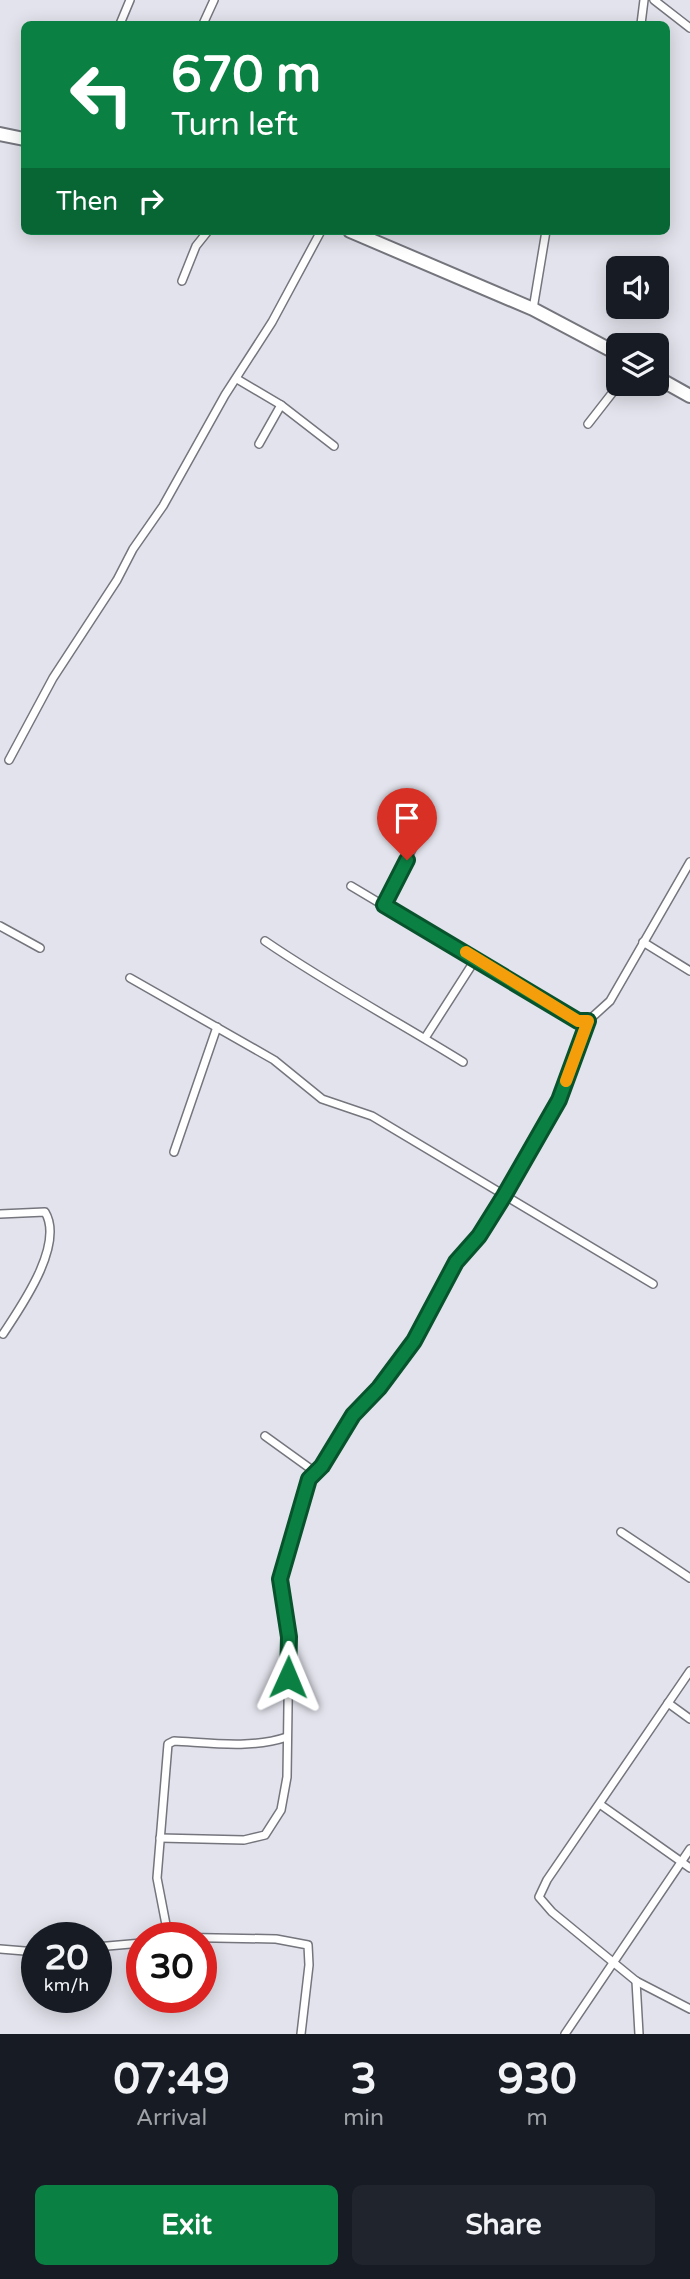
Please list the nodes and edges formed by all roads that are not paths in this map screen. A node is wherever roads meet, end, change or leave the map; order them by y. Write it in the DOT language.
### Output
graph roads {
  1 [pos="130,0"];
  2 [pos="214,0"];
  3 [pos="643,0"];
  4 [pos="654,0"];
  5 [pos="121,21"];
  6 [pos="204,21"];
  7 [pos="641,21"];
  8 [pos="690,28"];
  9 [pos="0,134"];
  10 [pos="21,138"];
  11 [pos="205,235"];
  12 [pos="319,235"];
  13 [pos="359,235"];
  14 [pos="545,235"];
  15 [pos="182,281"];
  16 [pos="533,309"];
  17 [pos="606,348"];
  18 [pos="237,379"];
  19 [pos="669,384"];
  20 [pos="610,396"];
  21 [pos="690,396"];
  22 [pos="281,405"];
  23 [pos="588,424"];
  24 [pos="259,444"];
  25 [pos="334,446"];
  26 [pos="9,760"];
  27 [pos="418,838"];
  28 [pos="690,862"];
  29 [pos="351,886"];
  30 [pos="384,905"];
  31 [pos="0,926"];
  32 [pos="265,941"];
  33 [pos="643,942"];
  34 [pos="40,948"];
  35 [pos="475,960"];
  36 [pos="690,971"];
  37 [pos="130,978"];
  38 [pos="588,1021"];
  39 [pos="217,1027"];
  40 [pos="425,1038"];
  41 [pos="463,1062"];
  42 [pos="174,1153"];
  43 [pos="504,1196"];
  44 [pos="0,1214"];
  45 [pos="653,1284"];
  46 [pos="3,1334"];
  47 [pos="265,1436"];
  48 [pos="316,1472"];
  49 [pos="621,1532"];
  50 [pos="690,1578"];
  51 [pos="690,1671"];
  52 [pos="668,1703"];
  53 [pos="690,1719"];
  54 [pos="287,1737"];
  55 [pos="601,1805"];
  56 [pos="160,1838"];
  57 [pos="690,1849"];
  58 [pos="681,1862"];
  59 [pos="690,1868"];
  60 [pos="163,1922"];
  61 [pos="217,1937"];
  62 [pos="0,1949"];
  63 [pos="21,1951"];
  64 [pos="614,1963"];
  65 [pos="636,1981"];
  66 [pos="690,2009"];
  67 [pos="301,2034"];
  68 [pos="565,2034"];
  69 [pos="639,2034"];
  1 -- 5 [label="street"];
  2 -- 6 [label="street"];
  3 -- 7 [label="street"];
  4 -- 8 [label="street"];
  9 -- 10 [label="highway"];
  11 -- 15 [label="street"];
  12 -- 18 [label="street"];
  13 -- 16 [label="highway"];
  14 -- 16 [label="street"];
  16 -- 17 [label="highway"];
  18 -- 22 [label="street"];
  18 -- 26 [label="street"];
  19 -- 21 [label="highway"];
  20 -- 23 [label="street"];
  22 -- 24 [label="street"];
  22 -- 25 [label="street"];
  27 -- 30 [label="street"];
  28 -- 33 [label="street"];
  29 -- 30 [label="street"];
  30 -- 35 [label="street"];
  31 -- 34 [label="street"];
  32 -- 40 [label="street"];
  33 -- 36 [label="street"];
  33 -- 38 [label="street"];
  35 -- 38 [label="street"];
  35 -- 40 [label="street"];
  37 -- 39 [label="street"];
  38 -- 43 [label="street"];
  39 -- 42 [label="street"];
  39 -- 43 [label="street"];
  40 -- 41 [label="street"];
  43 -- 45 [label="street"];
  43 -- 48 [label="street"];
  44 -- 46 [label="street"];
  47 -- 48 [label="street"];
  48 -- 54 [label="street"];
  49 -- 50 [label="street"];
  51 -- 52 [label="street"];
  52 -- 53 [label="street"];
  52 -- 55 [label="street"];
  54 -- 56 [label="street"];
  54 -- 56 [label="street"];
  55 -- 58 [label="street"];
  55 -- 64 [label="street"];
  56 -- 60 [label="street"];
  57 -- 58 [label="street"];
  58 -- 59 [label="street"];
  58 -- 64 [label="street"];
  61 -- 67 [label="street"];
  62 -- 63 [label="street"];
  64 -- 65 [label="street"];
  64 -- 68 [label="street"];
  65 -- 66 [label="street"];
  65 -- 69 [label="street"];
}
